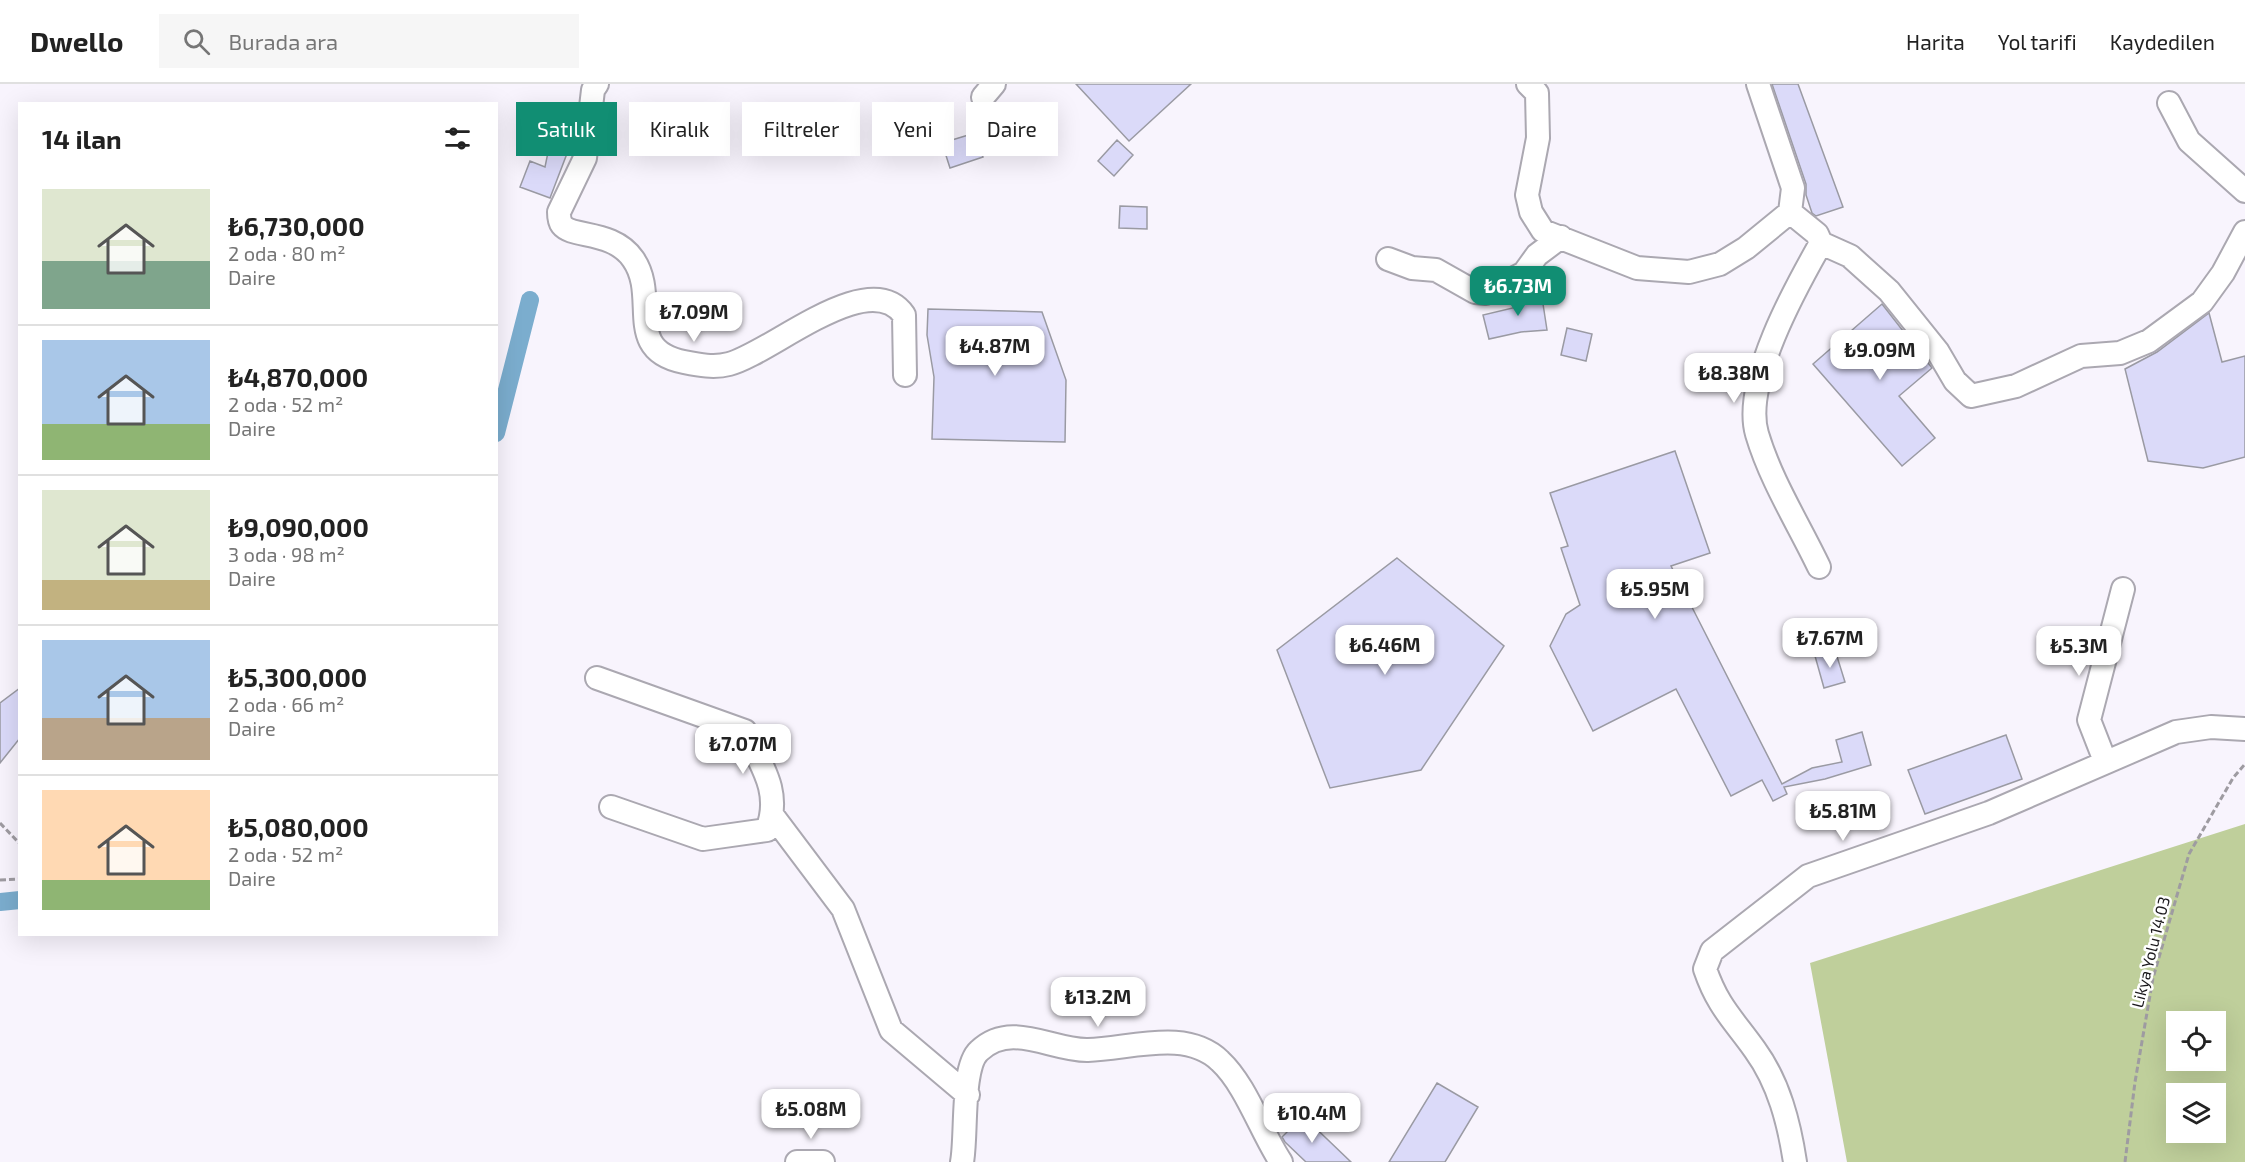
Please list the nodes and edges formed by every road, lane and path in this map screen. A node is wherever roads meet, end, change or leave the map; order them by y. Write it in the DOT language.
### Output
graph roads {
  1 [pos="597,84"];
  2 [pos="1528,84"];
  3 [pos="1758,84"];
  4 [pos="2169,103"];
  5 [pos="2245,191"];
  6 [pos="1790,212"];
  7 [pos="2245,232"];
  8 [pos="1561,237"];
  9 [pos="1821,243"];
  10 [pos="1388,259"];
  11 [pos="905,375"];
  12 [pos="1820,567"];
  13 [pos="2123,589"];
  14 [pos="597,678"];
  15 [pos="2245,729"];
  16 [pos="2105,761"];
  17 [pos="2245,764"];
  18 [pos="611,807"];
  19 [pos="772,816"];
  20 [pos="0,823"];
  21 [pos="18,842"];
  22 [pos="18,879"];
  23 [pos="0,880"];
  24 [pos="968,1095"];
  25 [pos="797,1162"];
  26 [pos="823,1162"];
  27 [pos="962,1162"];
  28 [pos="1281,1162"];
  29 [pos="1795,1162"];
  30 [pos="2125,1162"];
  1 -- 11 [label="street"];
  2 -- 8 [label="street"];
  3 -- 6 [label="street"];
  4 -- 5 [label="street"];
  6 -- 8 [label="street"];
  6 -- 9 [label="street"];
  7 -- 9 [label="street"];
  8 -- 10 [label="street"];
  9 -- 12 [label="street"];
  13 -- 16 [label="street"];
  14 -- 19 [label="street"];
  15 -- 16 [label="street"];
  16 -- 29 [label="street"];
  17 -- 30 [label="path, Likya Yolu 14.03"];
  18 -- 19 [label="street"];
  19 -- 24 [label="street"];
  20 -- 21 [label="path"];
  22 -- 23 [label="path"];
  24 -- 27 [label="street"];
  24 -- 28 [label="street"];
  25 -- 26 [label="street"];
}
